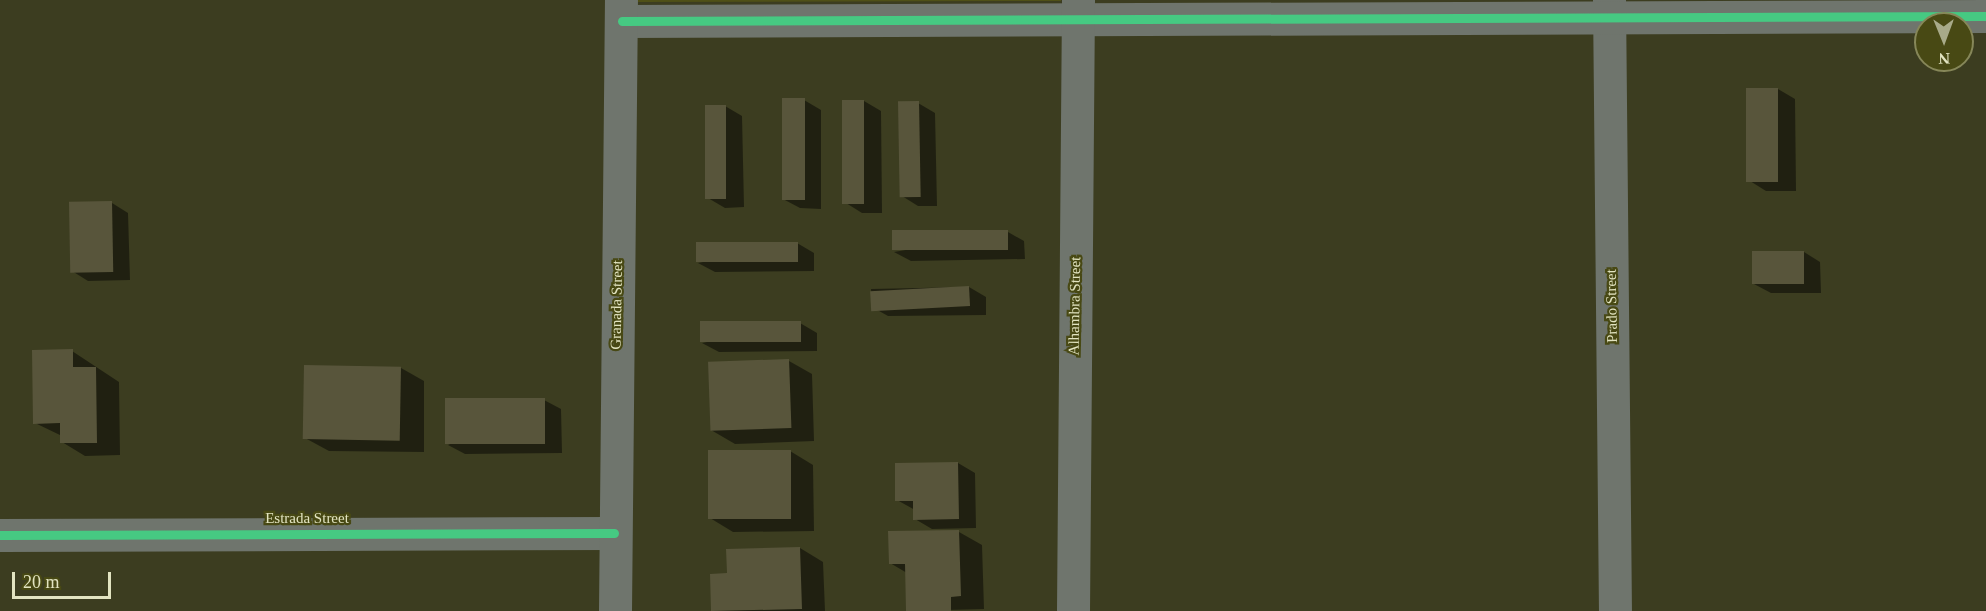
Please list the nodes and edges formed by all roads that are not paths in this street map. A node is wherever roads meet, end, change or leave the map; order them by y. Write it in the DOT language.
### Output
graph roads {
  1 [pos="1078,10"];
  2 [pos="1609,10"];
  3 [pos="621,11"];
  4 [pos="1986,16"];
  5 [pos="614,533"];
  6 [pos="0,535"];
  7 [pos="615,611"];
  8 [pos="1072,611"];
  9 [pos="1615,611"];
  1 -- 2 [label="street"];
  1 -- 3 [label="street"];
  1 -- 8 [label="street, Alhambra Street"];
  2 -- 4 [label="street"];
  2 -- 9 [label="street, Prado Street"];
  3 -- 5 [label="street, Granada Street"];
  5 -- 6 [label="street, Estrada Street"];
  5 -- 7 [label="street, Granada Street"];
}
